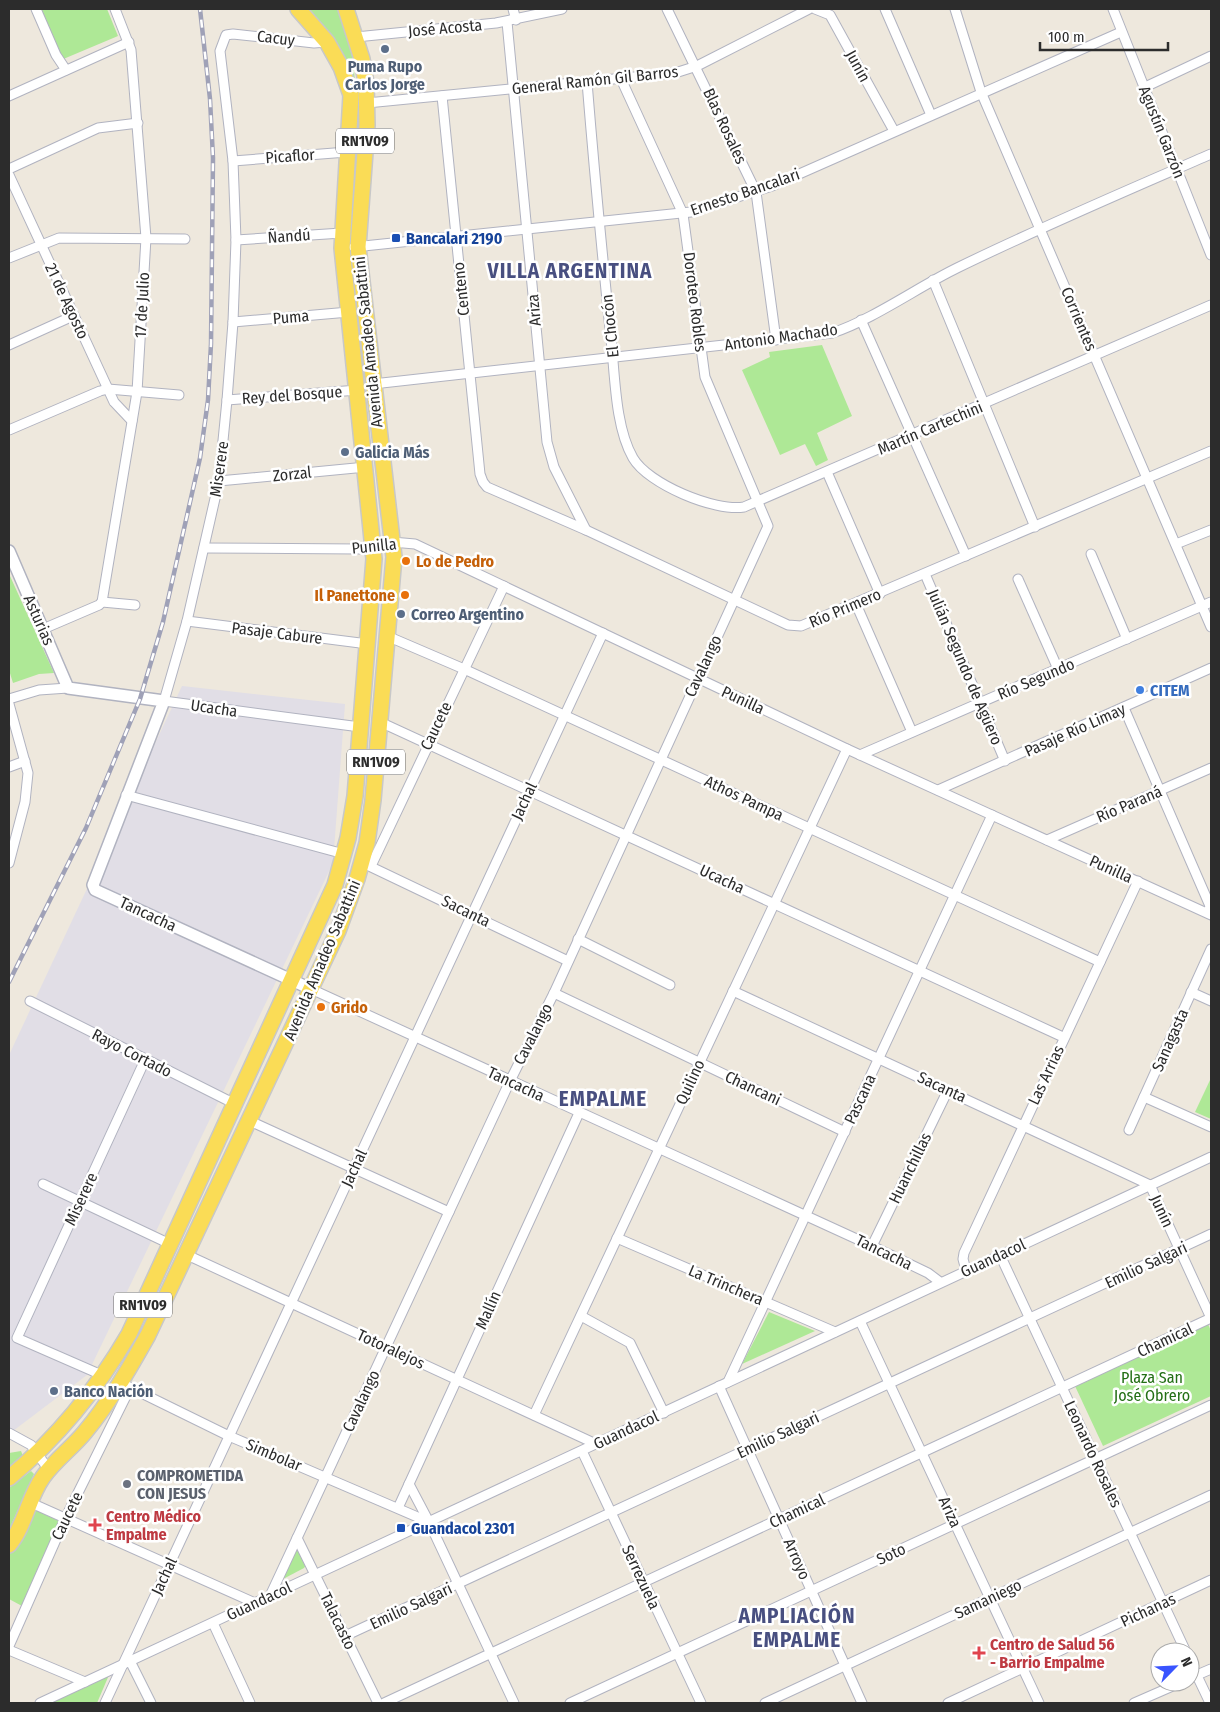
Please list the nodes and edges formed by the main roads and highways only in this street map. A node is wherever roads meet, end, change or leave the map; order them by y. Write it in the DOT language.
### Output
graph roads {
  1 [pos="298,9"];
  2 [pos="346,9"];
  3 [pos="9,1478"];
  4 [pos="9,1545"];
  1 -- 3 [label="main road, Avenida Amadeo Sabattini / RN1V09"];
  2 -- 4 [label="main road, Avenida Amadeo Sabattini / RN1V09"];
}
